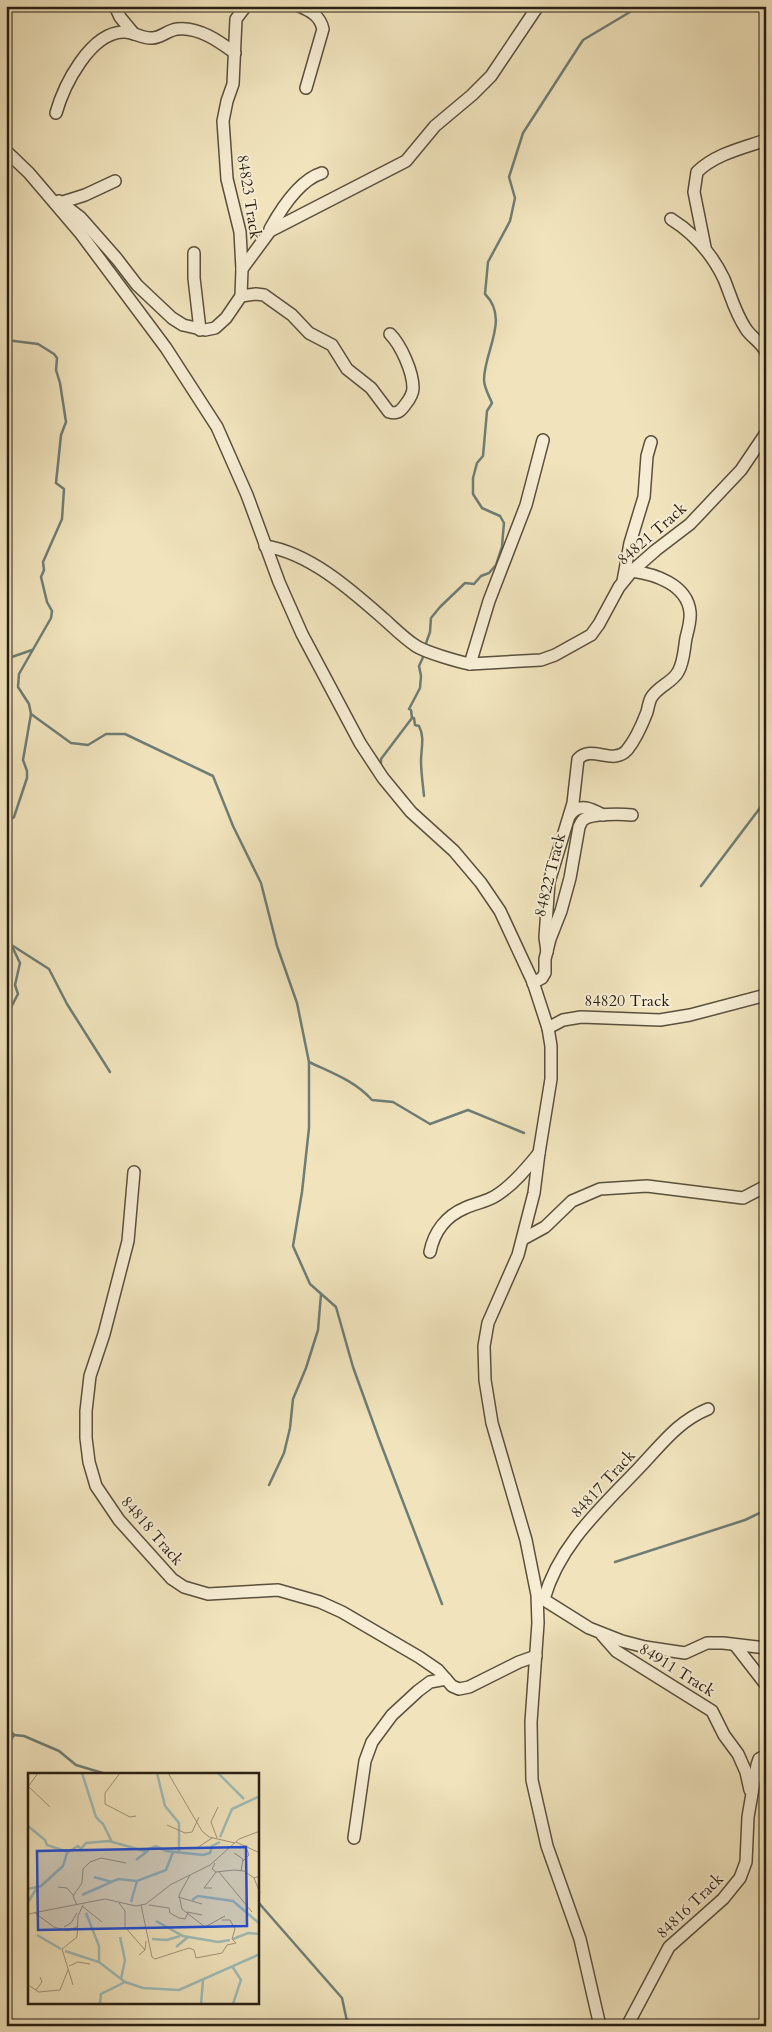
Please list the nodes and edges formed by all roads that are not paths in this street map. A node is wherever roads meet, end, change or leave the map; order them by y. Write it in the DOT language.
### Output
graph roads {
  1 [pos="116,6"];
  2 [pos="246,6"];
  3 [pos="300,6"];
  4 [pos="538,6"];
  5 [pos="134,34"];
  6 [pos="235,54"];
  7 [pos="306,88"];
  8 [pos="56,113"];
  9 [pos="766,140"];
  10 [pos="6,151"];
  11 [pos="322,173"];
  12 [pos="115,181"];
  13 [pos="50,198"];
  14 [pos="62,202"];
  15 [pos="671,219"];
  16 [pos="270,231"];
  17 [pos="705,249"];
  18 [pos="194,253"];
  19 [pos="242,269"];
  20 [pos="241,296"];
  21 [pos="200,330"];
  22 [pos="390,334"];
  23 [pos="766,352"];
  24 [pos="766,433"];
  25 [pos="543,440"];
  26 [pos="651,442"];
  27 [pos="265,546"];
  28 [pos="632,571"];
  29 [pos="623,581"];
  30 [pos="470,664"];
  31 [pos="570,815"];
  32 [pos="604,815"];
  33 [pos="632,815"];
  34 [pos="547,952"];
  35 [pos="533,983"];
  36 [pos="766,995"];
  37 [pos="548,1028"];
  38 [pos="539,1153"];
  39 [pos="134,1172"];
  40 [pos="766,1186"];
  41 [pos="523,1239"];
  42 [pos="430,1252"];
  43 [pos="708,1408"];
  44 [pos="540,1597"];
  45 [pos="601,1634"];
  46 [pos="735,1645"];
  47 [pos="766,1648"];
  48 [pos="536,1656"];
  49 [pos="446,1679"];
  50 [pos="766,1685"];
  51 [pos="766,1755"];
  52 [pos="751,1795"];
  53 [pos="354,1838"];
  54 [pos="600,2026"];
  55 [pos="627,2026"];
  1 -- 5 [label="street"];
  2 -- 6 [label="street, 84823 Track"];
  3 -- 7 [label="street"];
  4 -- 16 [label="street"];
  5 -- 6 [label="street"];
  5 -- 8 [label="street"];
  6 -- 19 [label="street, 84823 Track"];
  9 -- 17 [label="street"];
  10 -- 13 [label="street"];
  11 -- 16 [label="street"];
  12 -- 14 [label="street"];
  13 -- 14 [label="street"];
  13 -- 27 [label="street"];
  14 -- 21 [label="street"];
  15 -- 17 [label="street"];
  16 -- 19 [label="street"];
  17 -- 23 [label="street"];
  18 -- 21 [label="street"];
  19 -- 20 [label="street, 84823 Track"];
  20 -- 21 [label="street"];
  20 -- 22 [label="street"];
  24 -- 28 [label="street, 84821 Track"];
  25 -- 30 [label="street"];
  26 -- 29 [label="street"];
  27 -- 30 [label="street, 84821 Track"];
  27 -- 35 [label="street"];
  28 -- 29 [label="street, 84821 Track"];
  28 -- 31 [label="street"];
  29 -- 30 [label="street, 84821 Track"];
  31 -- 32 [label="street"];
  31 -- 34 [label="street"];
  32 -- 33 [label="street, 84822 Track"];
  32 -- 34 [label="street, 84822 Track"];
  34 -- 35 [label="street, 84822 Track"];
  35 -- 37 [label="street"];
  36 -- 37 [label="street, 84820 Track"];
  37 -- 38 [label="street"];
  38 -- 41 [label="street"];
  38 -- 42 [label="street"];
  39 -- 49 [label="street, 84818 Track"];
  40 -- 41 [label="street"];
  41 -- 44 [label="street"];
  43 -- 44 [label="street, 84817 Track"];
  44 -- 45 [label="street"];
  44 -- 48 [label="street"];
  45 -- 46 [label="street"];
  45 -- 52 [label="street, 84911 Track"];
  46 -- 47 [label="street"];
  46 -- 50 [label="street"];
  48 -- 49 [label="street, 84818 Track"];
  48 -- 54 [label="street"];
  49 -- 53 [label="street"];
  51 -- 52 [label="street"];
  52 -- 55 [label="street, 84816 Track"];
}
